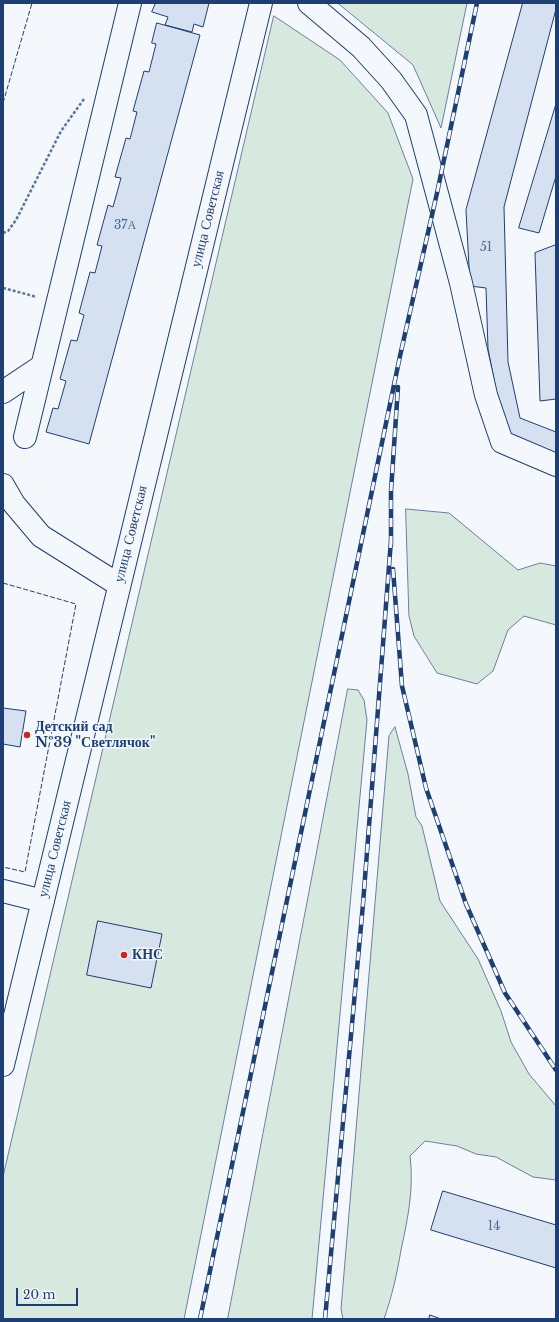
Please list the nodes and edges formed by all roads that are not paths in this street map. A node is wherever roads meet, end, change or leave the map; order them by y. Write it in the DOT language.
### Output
graph roads {
  1 [pos="130,3"];
  2 [pos="261,3"];
  3 [pos="309,3"];
  4 [pos="42,366"];
  5 [pos="3,392"];
  6 [pos="25,437"];
  7 [pos="556,465"];
  8 [pos="3,485"];
  9 [pos="119,585"];
  10 [pos="3,891"];
  11 [pos="43,901"];
  12 [pos="3,1065"];
  1 -- 4 [label="street"];
  2 -- 9 [label="street, улица Советская"];
  3 -- 7 [label="street"];
  4 -- 5 [label="street"];
  4 -- 6 [label="street"];
  8 -- 9 [label="street"];
  9 -- 11 [label="street, улица Советская"];
  10 -- 11 [label="street"];
  11 -- 12 [label="street, улица Советская"];
}
